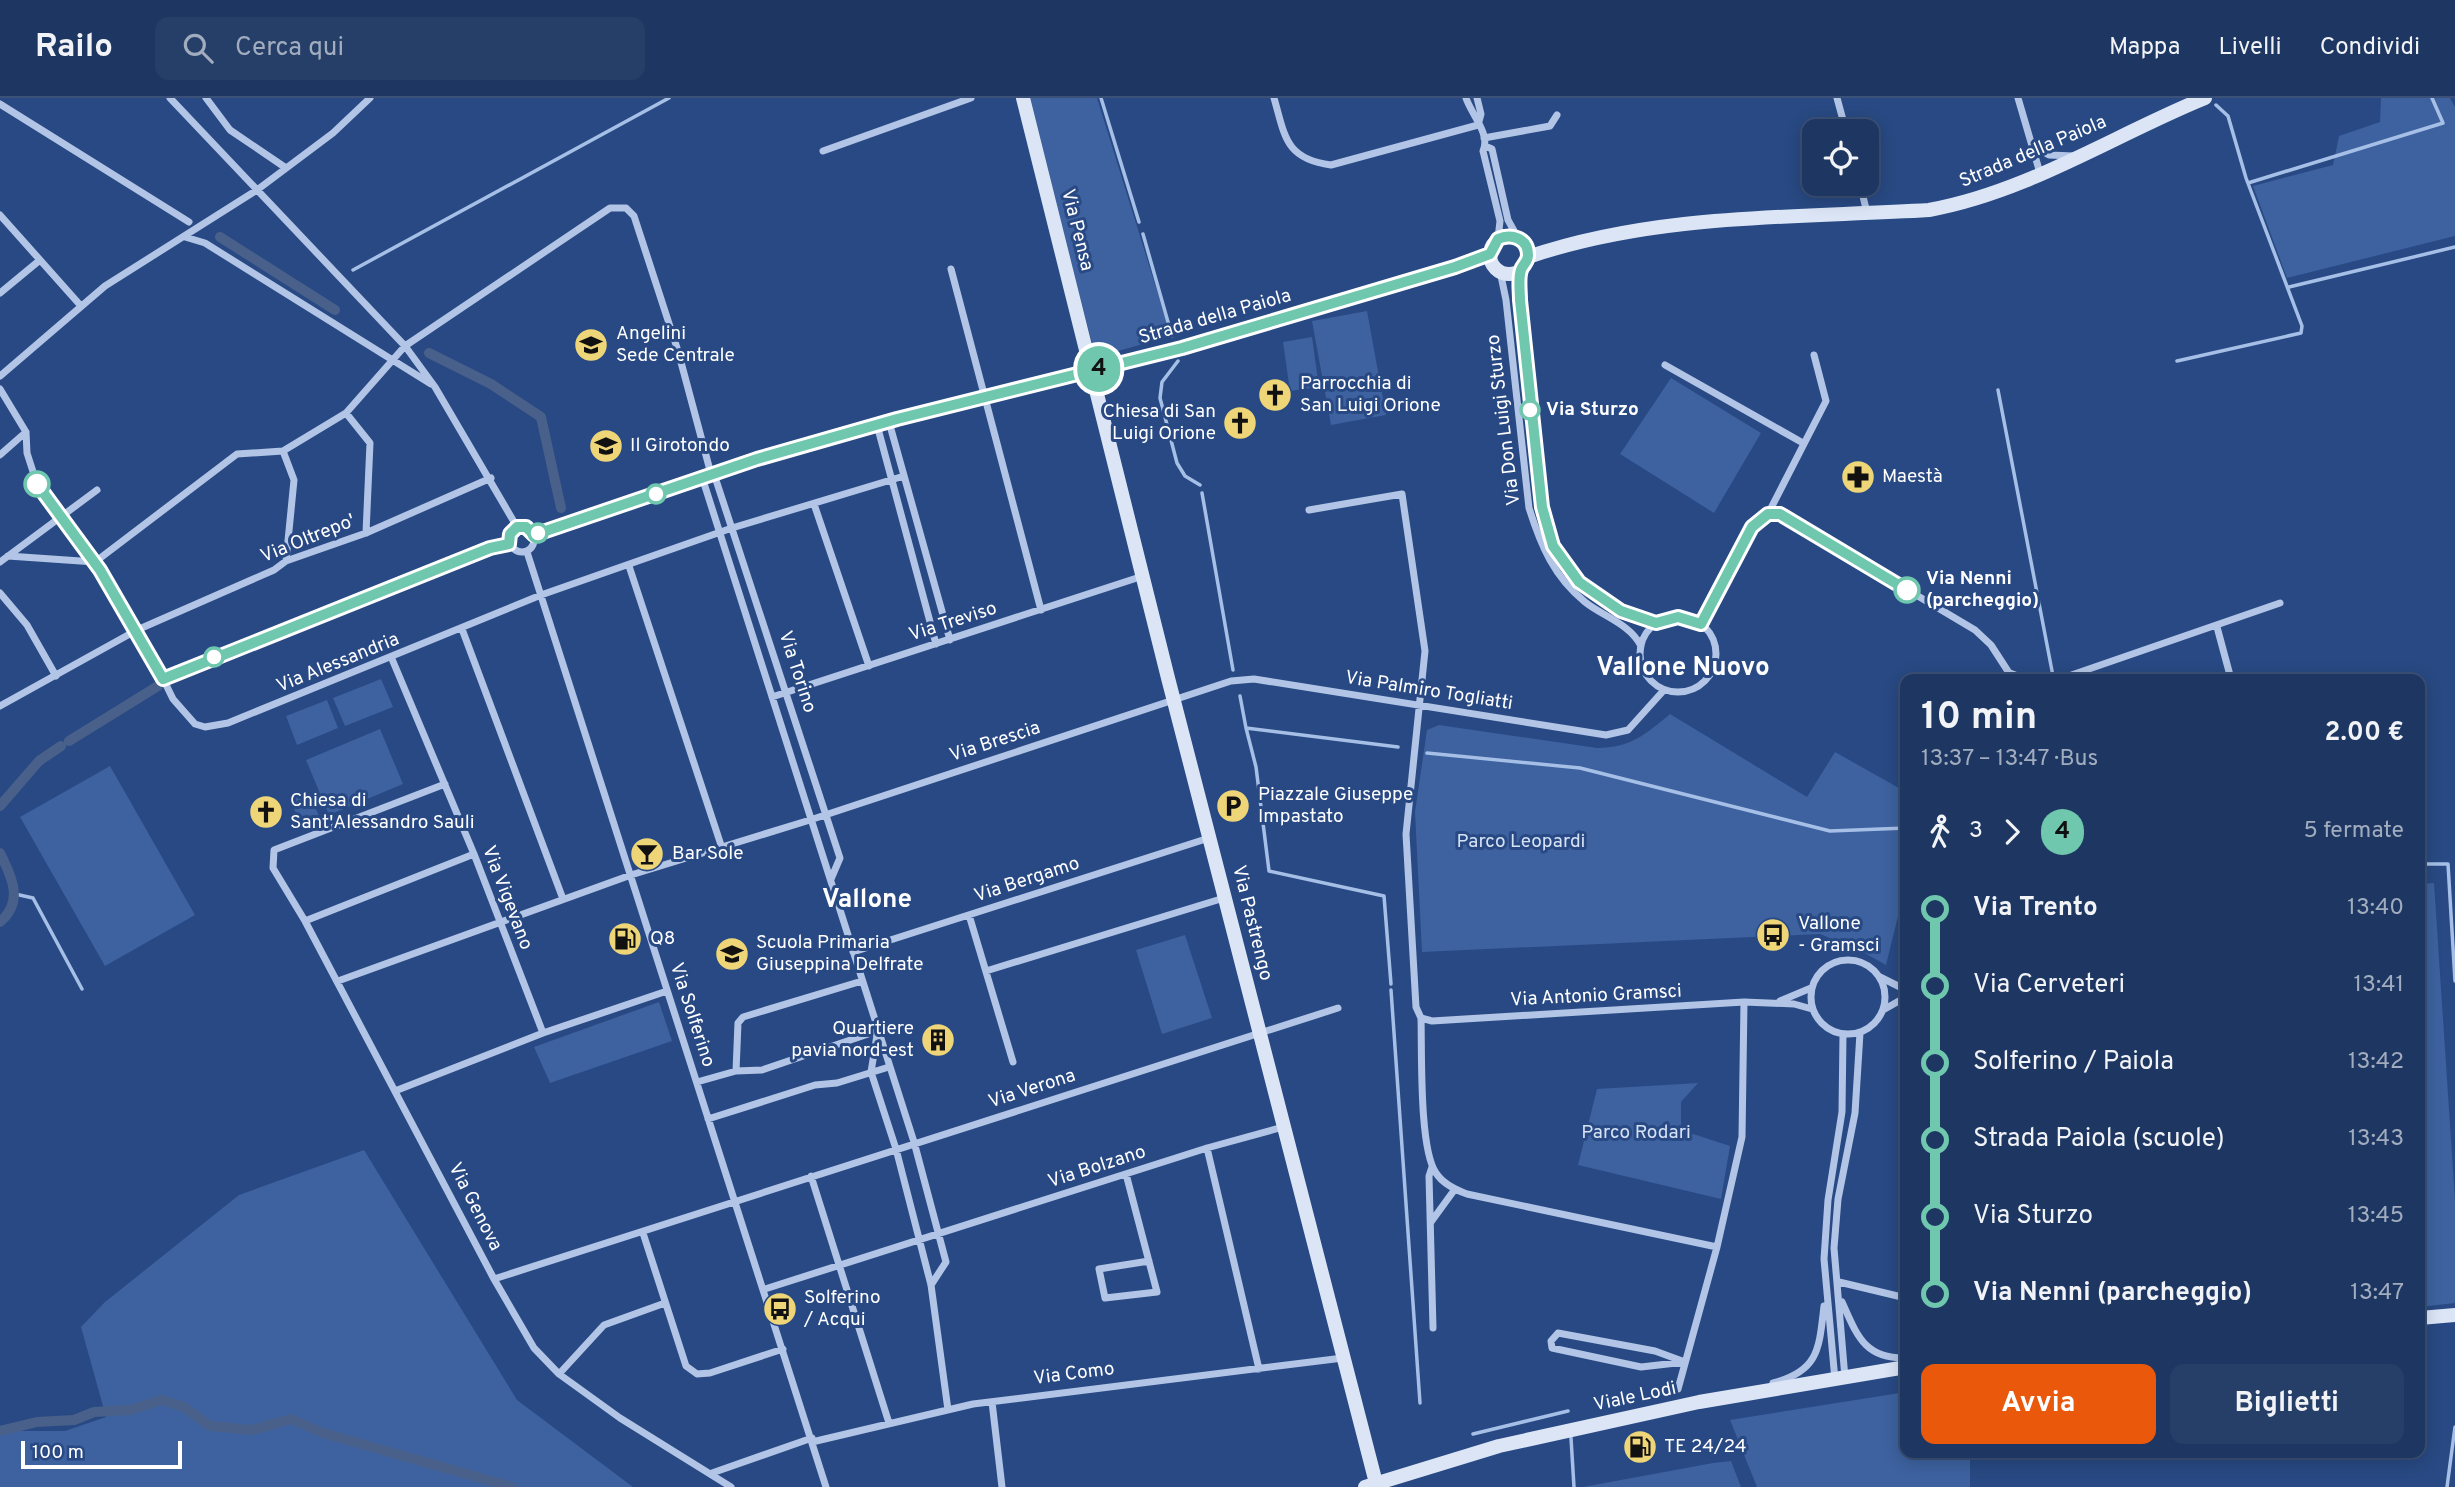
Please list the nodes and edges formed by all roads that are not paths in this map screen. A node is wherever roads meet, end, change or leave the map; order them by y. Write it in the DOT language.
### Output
graph roads {
  1 [pos="170,98"];
  2 [pos="206,98"];
  3 [pos="370,98"];
  4 [pos="971,98"];
  5 [pos="1023,98"];
  6 [pos="1274,98"];
  7 [pos="1466,98"];
  8 [pos="1476,98"];
  9 [pos="1837,98"];
  10 [pos="2018,98"];
  11 [pos="2206,98"];
  12 [pos="0,104"];
  13 [pos="1557,115"];
  14 [pos="1843,119"];
  15 [pos="1478,125"];
  16 [pos="1484,142"];
  17 [pos="2032,145"];
  18 [pos="823,151"];
  19 [pos="2078,156"];
  20 [pos="286,168"];
  21 [pos="2040,173"];
  22 [pos="257,190"];
  23 [pos="1863,196"];
  24 [pos="1867,213"];
  25 [pos="0,215"];
  26 [pos="189,222"];
  27 [pos="186,237"];
  28 [pos="1498,239"];
  29 [pos="1523,252"];
  30 [pos="40,260"];
  31 [pos="1495,264"];
  32 [pos="951,269"];
  33 [pos="0,293"];
  34 [pos="81,306"];
  35 [pos="405,346"];
  36 [pos="1814,355"];
  37 [pos="391,359"];
  38 [pos="1665,365"];
  39 [pos="1092,371"];
  40 [pos="0,376"];
  41 [pos="435,387"];
  42 [pos="0,389"];
  43 [pos="984,398"];
  44 [pos="346,413"];
  45 [pos="888,422"];
  46 [pos="877,425"];
  47 [pos="26,432"];
  48 [pos="1803,443"];
  49 [pos="284,451"];
  50 [pos="0,455"];
  51 [pos="713,474"];
  52 [pos="904,476"];
  53 [pos="702,477"];
  54 [pos="491,478"];
  55 [pos="892,480"];
  56 [pos="97,490"];
  57 [pos="814,504"];
  58 [pos="1309,510"];
  59 [pos="1768,514"];
  60 [pos="61,516"];
  61 [pos="517,527"];
  62 [pos="732,528"];
  63 [pos="366,533"];
  64 [pos="719,533"];
  65 [pos="534,535"];
  66 [pos="509,544"];
  67 [pos="527,551"];
  68 [pos="8,556"];
  69 [pos="286,561"];
  70 [pos="0,562"];
  71 [pos="95,562"];
  72 [pos="629,566"];
  73 [pos="1144,576"];
  74 [pos="0,593"];
  75 [pos="541,595"];
  76 [pos="2280,603"];
  77 [pos="1041,610"];
  78 [pos="1656,623"];
  79 [pos="1701,624"];
  80 [pos="2217,627"];
  81 [pos="462,629"];
  82 [pos="137,630"];
  83 [pos="950,640"];
  84 [pos="936,644"];
  85 [pos="1641,646"];
  86 [pos="392,659"];
  87 [pos="869,666"];
  88 [pos="2011,674"];
  89 [pos="2075,674"];
  90 [pos="2230,674"];
  91 [pos="56,676"];
  92 [pos="163,679"];
  93 [pos="1664,690"];
  94 [pos="788,692"];
  95 [pos="772,697"];
  96 [pos="1174,699"];
  97 [pos="1421,705"];
  98 [pos="0,706"];
  99 [pos="445,783"];
  100 [pos="827,815"];
  101 [pos="810,820"];
  102 [pos="1210,838"];
  103 [pos="721,845"];
  104 [pos="474,854"];
  105 [pos="631,875"];
  106 [pos="831,880"];
  107 [pos="1225,897"];
  108 [pos="563,899"];
  109 [pos="969,915"];
  110 [pos="305,921"];
  111 [pos="499,923"];
  112 [pos="853,952"];
  113 [pos="986,971"];
  114 [pos="1879,977"];
  115 [pos="338,981"];
  116 [pos="862,981"];
  117 [pos="1900,987"];
  118 [pos="1811,988"];
  119 [pos="667,991"];
  120 [pos="1900,1000"];
  121 [pos="1744,1002"];
  122 [pos="1773,1004"];
  123 [pos="1338,1008"];
  124 [pos="1812,1009"];
  125 [pos="1883,1010"];
  126 [pos="1421,1018"];
  127 [pos="877,1031"];
  128 [pos="543,1033"];
  129 [pos="1260,1033"];
  130 [pos="1860,1033"];
  131 [pos="1843,1034"];
  132 [pos="1013,1062"];
  133 [pos="888,1067"];
  134 [pos="736,1071"];
  135 [pos="871,1072"];
  136 [pos="697,1082"];
  137 [pos="395,1091"];
  138 [pos="708,1119"];
  139 [pos="1284,1126"];
  140 [pos="914,1142"];
  141 [pos="1207,1148"];
  142 [pos="896,1149"];
  143 [pos="1432,1167"];
  144 [pos="1126,1174"];
  145 [pos="811,1176"];
  146 [pos="1455,1189"];
  147 [pos="737,1202"];
  148 [pos="1431,1222"];
  149 [pos="643,1233"];
  150 [pos="940,1234"];
  151 [pos="920,1240"];
  152 [pos="1717,1247"];
  153 [pos="1149,1261"];
  154 [pos="840,1265"];
  155 [pos="494,1279"];
  156 [pos="1839,1282"];
  157 [pos="932,1285"];
  158 [pos="765,1289"];
  159 [pos="1825,1295"];
  160 [pos="1840,1296"];
  161 [pos="1900,1297"];
  162 [pos="665,1303"];
  163 [pos="2455,1314"];
  164 [pos="2425,1317"];
  165 [pos="1433,1328"];
  166 [pos="783,1349"];
  167 [pos="1900,1357"];
  168 [pos="1343,1358"];
  169 [pos="1685,1362"];
  170 [pos="1259,1368"];
  171 [pos="1900,1368"];
  172 [pos="559,1374"];
  173 [pos="1840,1379"];
  174 [pos="1678,1389"];
  175 [pos="992,1402"];
  176 [pos="1699,1402"];
  177 [pos="948,1410"];
  178 [pos="889,1423"];
  179 [pos="812,1440"];
  180 [pos="712,1473"];
  181 [pos="1373,1486"];
  182 [pos="731,1487"];
  183 [pos="827,1487"];
  184 [pos="1002,1487"];
  1 -- 22 [label="street"];
  2 -- 20 [label="street"];
  3 -- 20 [label="street"];
  4 -- 18 [label="street"];
  5 -- 39 [label="street, Via Pensa"];
  6 -- 15 [label="street"];
  7 -- 15 [label="street"];
  8 -- 15 [label="street"];
  9 -- 14 [label="street"];
  10 -- 17 [label="street"];
  11 -- 19 [label="street, Strada della Paiola"];
  12 -- 26 [label="street"];
  13 -- 16 [label="street"];
  15 -- 16 [label="street"];
  16 -- 28 [label="street"];
  16 -- 29 [label="street, Via Don Luigi Sturzo"];
  17 -- 19 [label="street"];
  17 -- 21 [label="street"];
  19 -- 21 [label="street, Strada della Paiola"];
  20 -- 22 [label="street"];
  21 -- 24 [label="street, Strada della Paiola"];
  22 -- 27 [label="street"];
  22 -- 35 [label="street"];
  23 -- 24 [label="street"];
  24 -- 29 [label="street, Strada della Paiola"];
  25 -- 30 [label="street"];
  27 -- 34 [label="street"];
  27 -- 37 [label="street"];
  28 -- 29 [label="street"];
  28 -- 31 [label="street"];
  29 -- 31 [label="street, Strada della Paiola"];
  29 -- 78 [label="street, Via Don Luigi Sturzo"];
  30 -- 33 [label="street"];
  30 -- 34 [label="street"];
  31 -- 39 [label="street, Strada della Paiola"];
  31 -- 85 [label="street, Via Don Luigi Sturzo"];
  32 -- 43 [label="street"];
  34 -- 40 [label="street"];
  35 -- 37 [label="street"];
  35 -- 41 [label="street"];
  35 -- 51 [label="street, Via Torino"];
  36 -- 48 [label="street"];
  37 -- 41 [label="street"];
  37 -- 44 [label="street"];
  38 -- 48 [label="street"];
  39 -- 43 [label="street, Strada della Paiola"];
  39 -- 73 [label="street, Via Pastrengo"];
  41 -- 54 [label="street"];
  42 -- 47 [label="street"];
  43 -- 45 [label="street, Strada della Paiola"];
  43 -- 77 [label="street"];
  44 -- 49 [label="street"];
  44 -- 63 [label="street"];
  45 -- 46 [label="street, Strada della Paiola"];
  45 -- 52 [label="street"];
  46 -- 51 [label="street, Strada della Paiola"];
  46 -- 55 [label="street"];
  47 -- 50 [label="street"];
  47 -- 60 [label="street, Via Alessandria"];
  48 -- 59 [label="street"];
  49 -- 69 [label="street"];
  49 -- 71 [label="street"];
  51 -- 53 [label="street, Strada della Paiola"];
  51 -- 62 [label="street, Via Torino"];
  52 -- 55 [label="street, Via Alessandria"];
  52 -- 83 [label="street"];
  53 -- 64 [label="street, Via Torino"];
  53 -- 65 [label="street, Strada della Paiola"];
  54 -- 61 [label="street"];
  54 -- 63 [label="street, Via Oltrepo'"];
  55 -- 57 [label="street, Via Alessandria"];
  55 -- 84 [label="street"];
  56 -- 60 [label="street"];
  57 -- 62 [label="street, Via Alessandria"];
  57 -- 87 [label="street"];
  58 -- 97 [label="street"];
  59 -- 79 [label="street"];
  59 -- 88 [label="street"];
  60 -- 68 [label="street"];
  60 -- 71 [label="street, Via Alessandria"];
  61 -- 65 [label="street"];
  61 -- 66 [label="street"];
  62 -- 64 [label="street, Via Alessandria"];
  62 -- 94 [label="street, Via Torino"];
  63 -- 69 [label="street, Via Oltrepo'"];
  64 -- 72 [label="street, Via Alessandria"];
  64 -- 95 [label="street, Via Torino"];
  65 -- 67 [label="street"];
  66 -- 67 [label="street"];
  66 -- 92 [label="street"];
  67 -- 75 [label="street, Via Solferino"];
  68 -- 70 [label="street"];
  68 -- 71 [label="street"];
  69 -- 82 [label="street, Via Oltrepo'"];
  71 -- 82 [label="street, Via Alessandria"];
  72 -- 75 [label="street, Via Alessandria"];
  72 -- 103 [label="street"];
  73 -- 77 [label="street, Via Treviso"];
  73 -- 96 [label="street, Via Pastrengo"];
  74 -- 91 [label="street"];
  75 -- 81 [label="street, Via Alessandria"];
  75 -- 105 [label="street, Via Solferino"];
  76 -- 80 [label="street"];
  77 -- 83 [label="street, Via Treviso"];
  78 -- 79 [label="street"];
  78 -- 85 [label="street"];
  79 -- 93 [label="street"];
  80 -- 89 [label="street"];
  80 -- 90 [label="street"];
  81 -- 86 [label="street, Via Alessandria"];
  81 -- 108 [label="street"];
  82 -- 91 [label="street, Via Oltrepo'"];
  82 -- 92 [label="street, Via Alessandria"];
  83 -- 84 [label="street, Via Treviso"];
  84 -- 87 [label="street, Via Treviso"];
  85 -- 93 [label="street"];
  86 -- 92 [label="street, Via Alessandria"];
  86 -- 99 [label="street, Via Vigevano"];
  87 -- 94 [label="street, Via Treviso"];
  91 -- 98 [label="street, Via Oltrepo'"];
  93 -- 97 [label="street, Via Palmiro Togliatti"];
  94 -- 95 [label="street, Via Treviso"];
  94 -- 100 [label="street, Via Torino"];
  95 -- 101 [label="street, Via Torino"];
  96 -- 97 [label="street, Via Palmiro Togliatti"];
  96 -- 100 [label="street, Via Brescia"];
  96 -- 102 [label="street, Via Pastrengo"];
  97 -- 126 [label="street"];
  99 -- 104 [label="street, Via Vigevano"];
  99 -- 110 [label="street, Via Genova"];
  100 -- 101 [label="street, Via Brescia"];
  100 -- 106 [label="street, Via Torino"];
  101 -- 103 [label="street, Via Brescia"];
  101 -- 106 [label="street, Via Torino"];
  102 -- 107 [label="street, Via Pastrengo"];
  102 -- 109 [label="street, Via Bergamo"];
  103 -- 105 [label="street, Via Brescia"];
  104 -- 110 [label="street"];
  104 -- 111 [label="street, Via Vigevano"];
  105 -- 108 [label="street, Via Brescia"];
  105 -- 119 [label="street, Via Solferino"];
  106 -- 112 [label="street, Via Torino"];
  107 -- 113 [label="street"];
  107 -- 129 [label="street, Via Pastrengo"];
  108 -- 111 [label="street, Via Brescia"];
  109 -- 112 [label="street, Via Bergamo"];
  109 -- 113 [label="street"];
  110 -- 115 [label="street, Via Genova"];
  111 -- 115 [label="street, Via Brescia"];
  111 -- 128 [label="street, Via Vigevano"];
  112 -- 116 [label="street, Via Torino"];
  113 -- 132 [label="street"];
  114 -- 117 [label="street"];
  114 -- 118 [label="street"];
  114 -- 125 [label="street"];
  115 -- 137 [label="street, Via Genova"];
  116 -- 127 [label="street, Via Torino"];
  116 -- 134 [label="street"];
  118 -- 122 [label="street, Via Antonio Gramsci"];
  118 -- 124 [label="street"];
  119 -- 128 [label="street"];
  119 -- 136 [label="street, Via Solferino"];
  120 -- 125 [label="street"];
  121 -- 122 [label="street, Via Antonio Gramsci"];
  121 -- 126 [label="street, Via Antonio Gramsci"];
  121 -- 152 [label="street"];
  122 -- 124 [label="street, Via Antonio Gramsci"];
  123 -- 129 [label="street, Via Verona"];
  124 -- 131 [label="street"];
  125 -- 130 [label="street"];
  126 -- 143 [label="street"];
  127 -- 133 [label="street, Via Torino"];
  127 -- 134 [label="street"];
  127 -- 135 [label="street, Via Torino"];
  128 -- 137 [label="street"];
  129 -- 139 [label="street, Via Pastrengo"];
  129 -- 140 [label="street, Via Verona"];
  130 -- 131 [label="street"];
  130 -- 156 [label="street"];
  131 -- 159 [label="street"];
  133 -- 135 [label="street"];
  133 -- 140 [label="street, Via Torino"];
  134 -- 136 [label="street"];
  135 -- 138 [label="street"];
  135 -- 142 [label="street, Via Torino"];
  136 -- 138 [label="street, Via Solferino"];
  137 -- 155 [label="street, Via Genova"];
  138 -- 147 [label="street, Via Solferino"];
  139 -- 141 [label="street, Via Bolzano"];
  139 -- 168 [label="street, Via Pastrengo"];
  140 -- 142 [label="street, Via Verona"];
  140 -- 150 [label="street, Via Torino"];
  141 -- 144 [label="street, Via Bolzano"];
  141 -- 170 [label="street"];
  142 -- 145 [label="street, Via Verona"];
  142 -- 151 [label="street, Via Torino"];
  143 -- 146 [label="street"];
  143 -- 148 [label="street"];
  144 -- 150 [label="street, Via Bolzano"];
  144 -- 153 [label="street"];
  145 -- 147 [label="street, Via Verona"];
  145 -- 154 [label="street"];
  146 -- 148 [label="street"];
  146 -- 152 [label="street"];
  147 -- 149 [label="street, Via Verona"];
  147 -- 158 [label="street, Via Solferino"];
  148 -- 165 [label="street"];
  149 -- 155 [label="street, Via Verona"];
  149 -- 162 [label="street"];
  150 -- 151 [label="street, Via Bolzano"];
  150 -- 157 [label="street, Via Torino"];
  151 -- 154 [label="street, Via Bolzano"];
  151 -- 157 [label="street, Via Torino"];
  152 -- 169 [label="street"];
  153 -- 153 [label="street"];
  154 -- 158 [label="street, Via Bolzano"];
  154 -- 178 [label="street"];
  155 -- 172 [label="street, Via Genova"];
  156 -- 160 [label="street"];
  156 -- 161 [label="street"];
  157 -- 177 [label="street, Via Torino"];
  158 -- 166 [label="street, Via Solferino"];
  159 -- 173 [label="street"];
  159 -- 176 [label="street"];
  160 -- 167 [label="street"];
  160 -- 173 [label="street"];
  162 -- 166 [label="street"];
  162 -- 172 [label="street"];
  163 -- 164 [label="street"];
  166 -- 179 [label="street, Via Solferino"];
  168 -- 170 [label="street, Via Como"];
  168 -- 181 [label="street, Via Pastrengo"];
  169 -- 169 [label="street"];
  169 -- 174 [label="street"];
  170 -- 175 [label="street, Via Como"];
  171 -- 173 [label="street, Viale Lodi"];
  172 -- 180 [label="street, Via Genova"];
  173 -- 176 [label="street, Viale Lodi"];
  175 -- 177 [label="street, Via Como"];
  175 -- 184 [label="street"];
  176 -- 181 [label="street, Viale Lodi"];
  177 -- 178 [label="street, Via Como"];
  178 -- 179 [label="street, Via Como"];
  179 -- 180 [label="street, Via Como"];
  179 -- 183 [label="street, Via Solferino"];
  180 -- 182 [label="street, Via Genova"];
}
